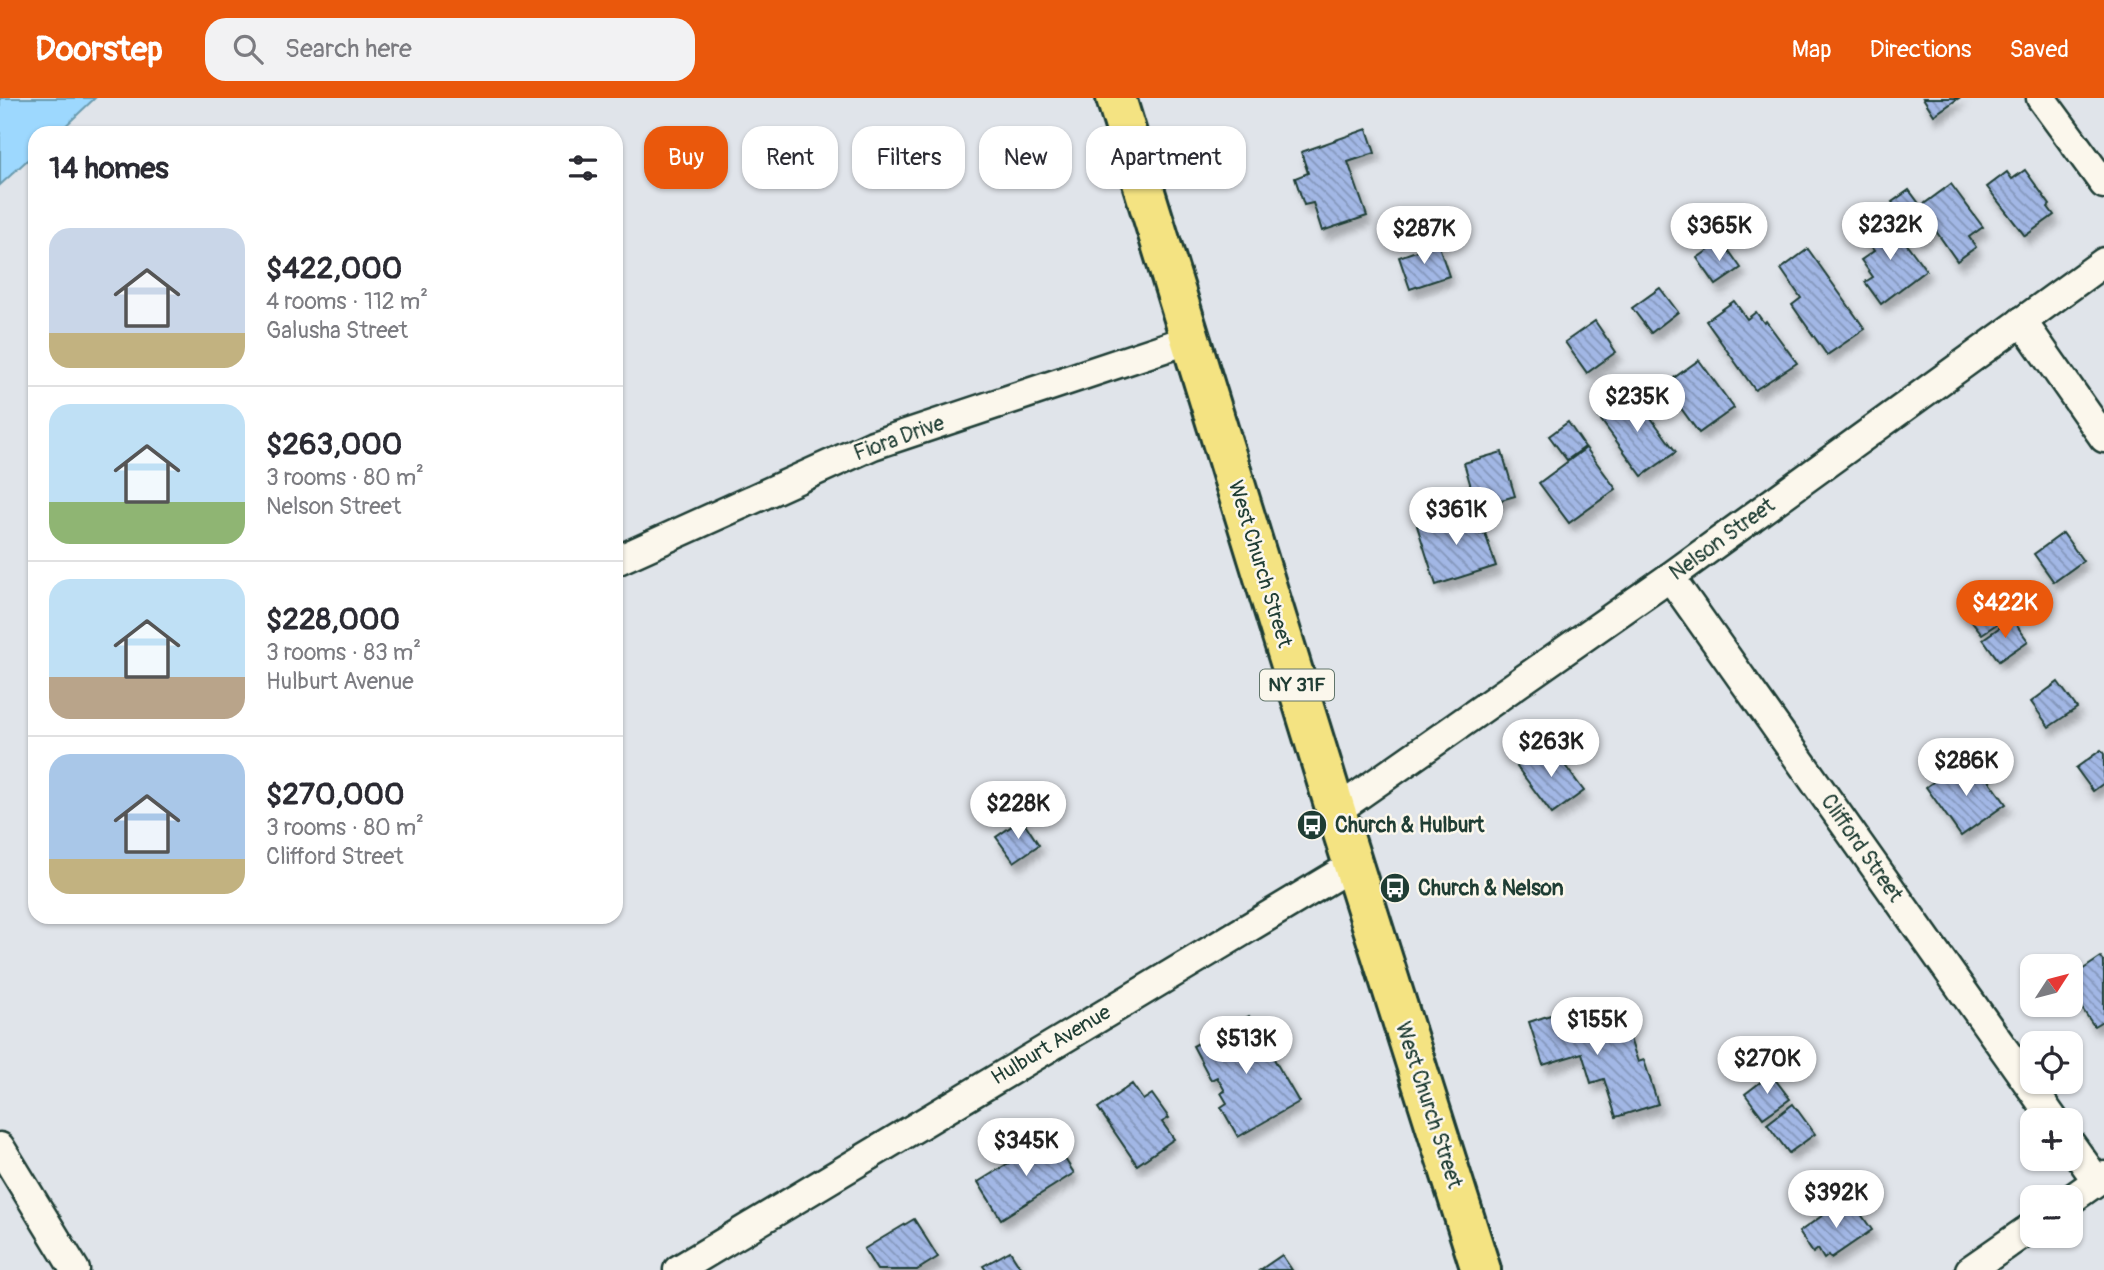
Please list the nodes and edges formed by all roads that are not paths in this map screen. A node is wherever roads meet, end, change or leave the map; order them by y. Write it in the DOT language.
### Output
graph roads {
  1 [pos="1116,98"];
  2 [pos="2041,98"];
  3 [pos="2104,184"];
  4 [pos="2104,262"];
  5 [pos="2022,321"];
  6 [pos="1191,339"];
  7 [pos="2104,438"];
  8 [pos="623,558"];
  9 [pos="1670,577"];
  10 [pos="1336,811"];
  11 [pos="1353,865"];
  12 [pos="2046,1108"];
  13 [pos="0,1147"];
  14 [pos="2083,1158"];
  15 [pos="2101,1178"];
  16 [pos="2083,1191"];
  17 [pos="2020,1235"];
  18 [pos="75,1270"];
  19 [pos="678,1270"];
  20 [pos="1482,1270"];
  21 [pos="1970,1270"];
  1 -- 6 [label="main road, West Church Street / NY 31F"];
  2 -- 3 [label="street"];
  4 -- 5 [label="street, Nelson Street"];
  5 -- 7 [label="street"];
  5 -- 9 [label="street, Nelson Street"];
  6 -- 8 [label="street, Fiora Drive"];
  6 -- 10 [label="main road, West Church Street / NY 31F"];
  9 -- 10 [label="street, Nelson Street"];
  9 -- 12 [label="street, Clifford Street"];
  10 -- 11 [label="main road, West Church Street / NY 31F"];
  11 -- 19 [label="street, Hulburt Avenue"];
  11 -- 20 [label="main road, West Church Street / NY 31F"];
  13 -- 18 [label="street"];
  14 -- 15 [label="street"];
  15 -- 16 [label="street"];
  17 -- 21 [label="street"];
}
